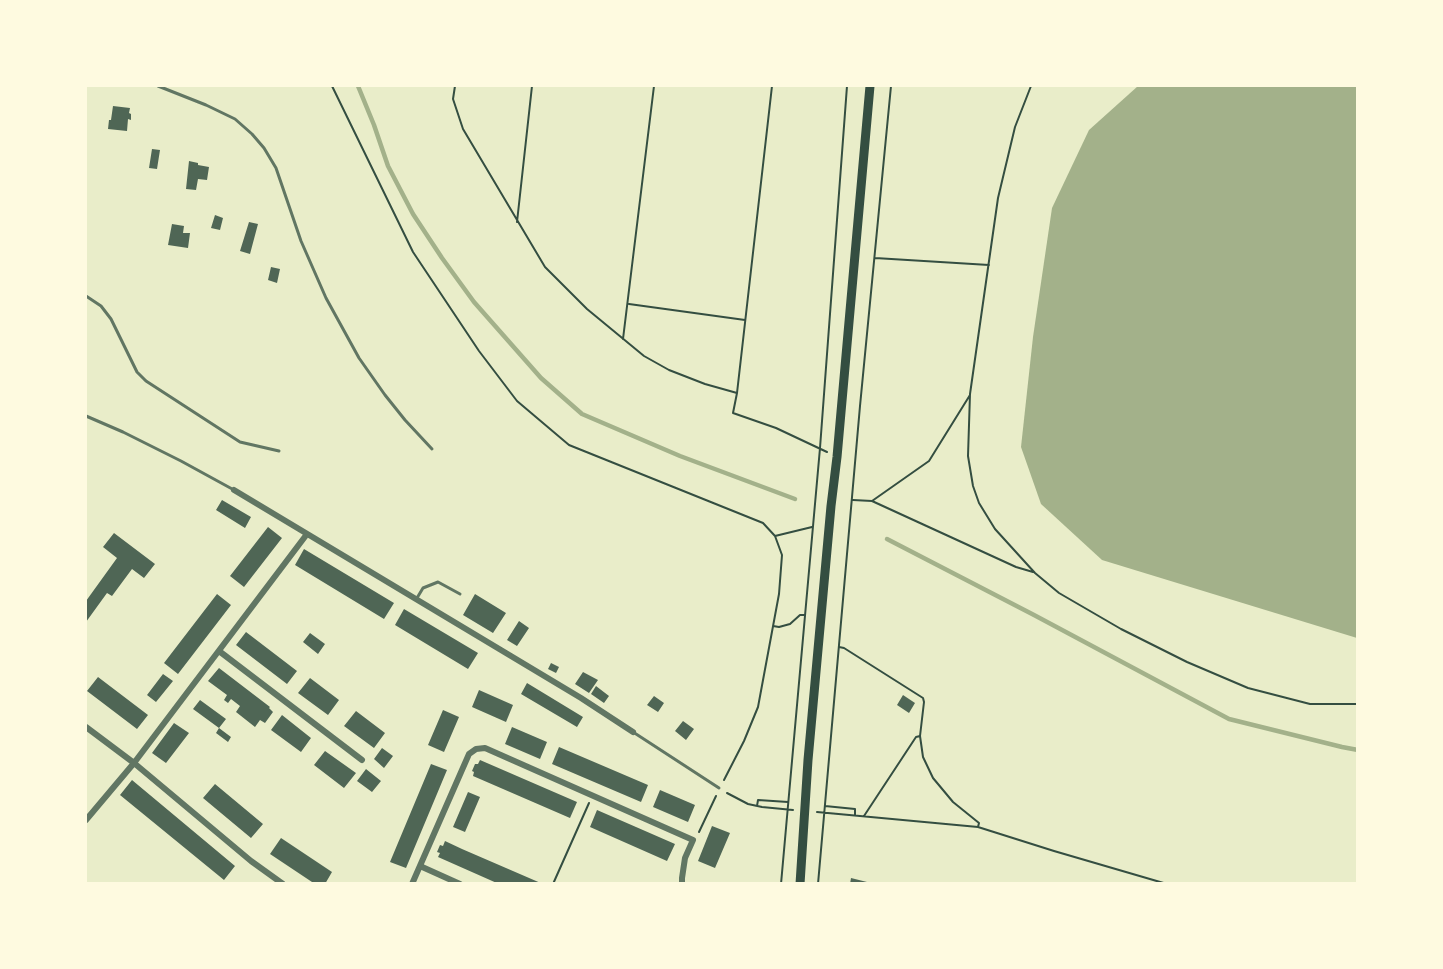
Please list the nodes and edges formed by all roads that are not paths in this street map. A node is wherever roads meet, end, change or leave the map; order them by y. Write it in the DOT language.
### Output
graph roads {
  1 [pos="158,86"];
  2 [pos="870,86"];
  3 [pos="86,296"];
  4 [pos="86,416"];
  5 [pos="432,449"];
  6 [pos="279,451"];
  7 [pos="234,490"];
  8 [pos="307,534"];
  9 [pos="460,594"];
  10 [pos="416,600"];
  11 [pos="219,651"];
  12 [pos="86,726"];
  13 [pos="633,732"];
  14 [pos="362,760"];
  15 [pos="134,763"];
  16 [pos="719,788"];
  17 [pos="86,820"];
  18 [pos="420,866"];
  19 [pos="283,884"];
  20 [pos="412,884"];
  21 [pos="460,884"];
  22 [pos="682,884"];
  23 [pos="800,884"];
  1 -- 5 [label="lane"];
  2 -- 23 [label="main road"];
  3 -- 6 [label="lane"];
  4 -- 7 [label="lane"];
  7 -- 8 [label="street"];
  8 -- 10 [label="street"];
  8 -- 11 [label="street"];
  9 -- 10 [label="lane"];
  10 -- 13 [label="street"];
  11 -- 14 [label="street"];
  11 -- 15 [label="street"];
  12 -- 15 [label="street"];
  13 -- 16 [label="lane"];
  15 -- 17 [label="street"];
  15 -- 19 [label="street"];
  18 -- 20 [label="street"];
  18 -- 21 [label="street"];
  18 -- 22 [label="street"];
}
